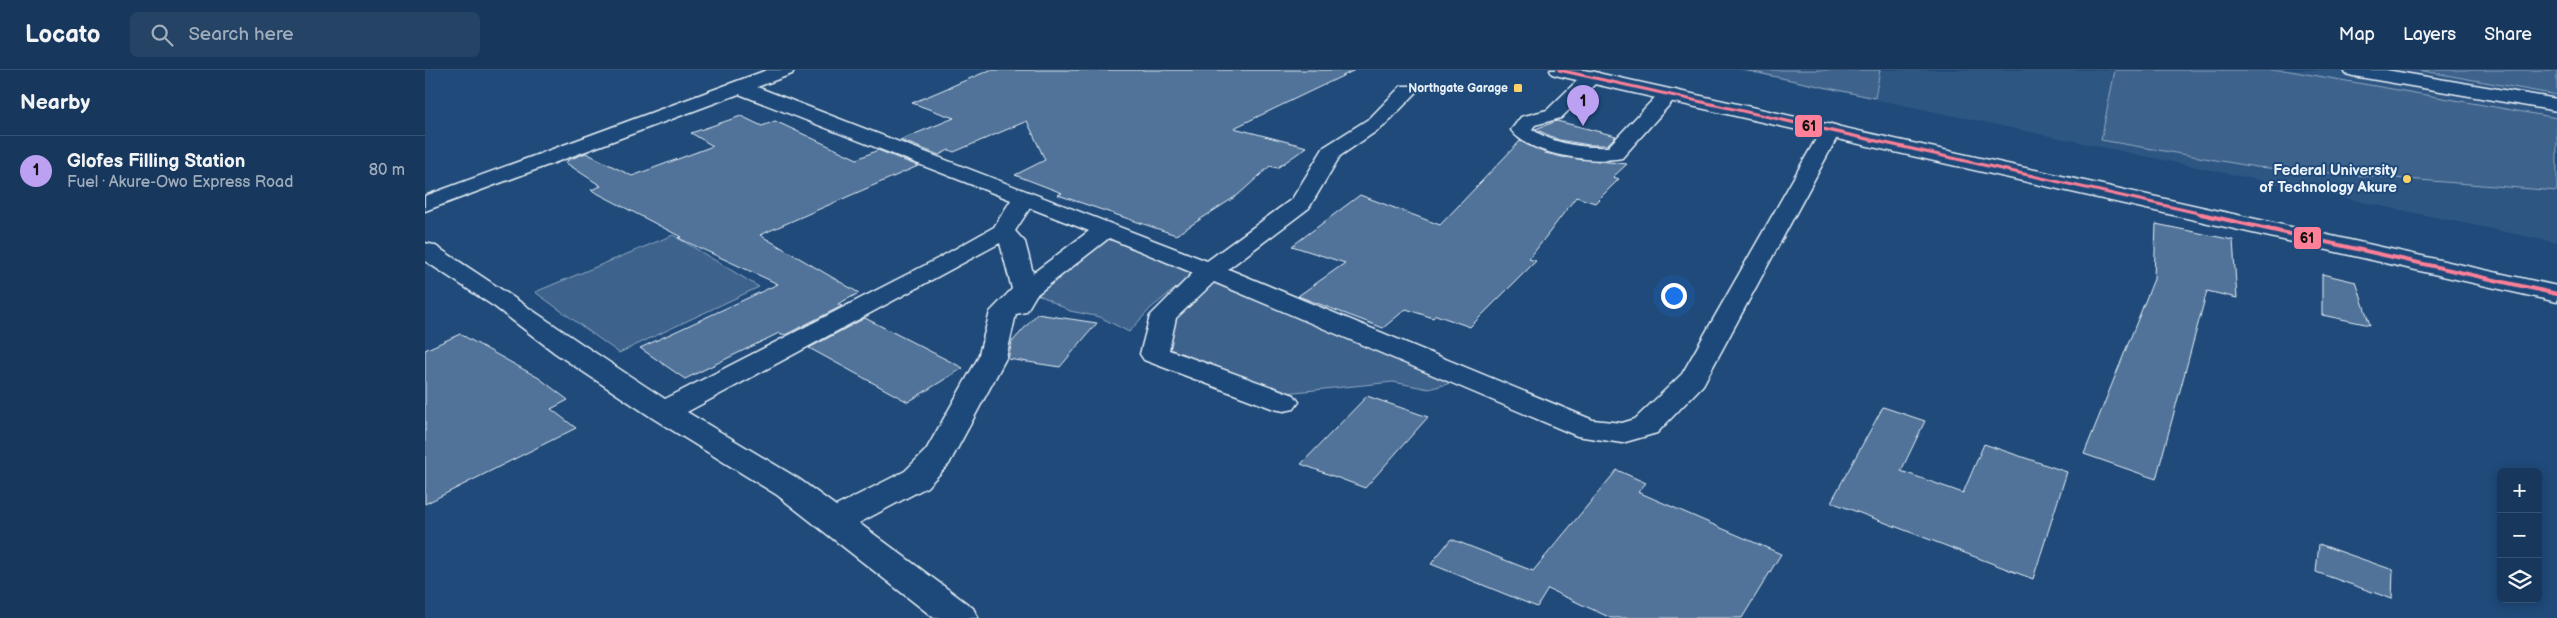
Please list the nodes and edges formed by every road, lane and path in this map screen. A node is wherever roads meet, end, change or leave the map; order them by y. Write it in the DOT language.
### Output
graph roads {
  1 [pos="785,70"];
  2 [pos="1559,70"];
  3 [pos="2353,70"];
  4 [pos="1592,77"];
  5 [pos="741,88"];
  6 [pos="1408,90"];
  7 [pos="1669,94"];
  8 [pos="2557,105"];
  9 [pos="1831,130"];
  10 [pos="1024,198"];
  11 [pos="425,204"];
  12 [pos="1106,230"];
  13 [pos="1002,232"];
  14 [pos="425,250"];
  15 [pos="1210,271"];
  16 [pos="1025,291"];
  17 [pos="2557,294"];
  18 [pos="1284,402"];
  19 [pos="664,412"];
  20 [pos="833,522"];
  21 [pos="960,618"];
  1 -- 5 [label="main road"];
  2 -- 4 [label="main road"];
  3 -- 8 [label="main road"];
  4 -- 7 [label="main road"];
  4 -- 7 [label="main road"];
  5 -- 10 [label="main road"];
  5 -- 11 [label="main road"];
  6 -- 15 [label="main road"];
  7 -- 9 [label="main road"];
  9 -- 15 [label="main road"];
  9 -- 17 [label="main road"];
  10 -- 12 [label="main road"];
  10 -- 13 [label="main road"];
  12 -- 15 [label="main road"];
  12 -- 16 [label="main road"];
  13 -- 16 [label="main road"];
  13 -- 19 [label="main road"];
  14 -- 19 [label="main road"];
  15 -- 18 [label="main road"];
  16 -- 20 [label="main road"];
  19 -- 20 [label="main road"];
  20 -- 21 [label="main road"];
}
